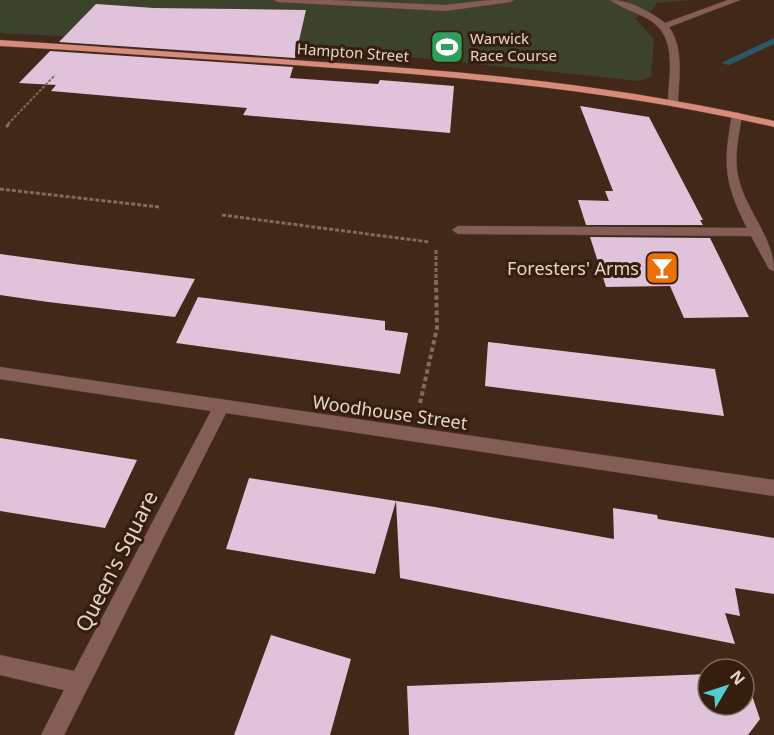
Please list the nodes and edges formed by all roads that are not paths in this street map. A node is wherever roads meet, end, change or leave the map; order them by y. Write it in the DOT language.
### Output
graph roads {
  1 [pos="278,0"];
  2 [pos="510,0"];
  3 [pos="614,0"];
  4 [pos="736,0"];
  5 [pos="665,26"];
  6 [pos="0,43"];
  7 [pos="673,101"];
  8 [pos="737,115"];
  9 [pos="774,124"];
  10 [pos="458,230"];
  11 [pos="756,232"];
  12 [pos="774,266"];
  13 [pos="0,373"];
  14 [pos="220,407"];
  15 [pos="774,488"];
  16 [pos="0,665"];
  17 [pos="79,683"];
  18 [pos="52,735"];
  1 -- 2 [label="street"];
  3 -- 5 [label="street"];
  4 -- 5 [label="street"];
  5 -- 7 [label="street"];
  6 -- 7 [label="main road, Hampton Street"];
  7 -- 8 [label="main road, Hampton Street"];
  8 -- 9 [label="main road, Hampton Street"];
  8 -- 11 [label="street"];
  10 -- 11 [label="street"];
  11 -- 12 [label="street"];
  13 -- 14 [label="street, Woodhouse Street"];
  14 -- 15 [label="street, Woodhouse Street"];
  14 -- 17 [label="street, Queen's Square"];
  16 -- 17 [label="street"];
  17 -- 18 [label="street, Queen's Square"];
}
